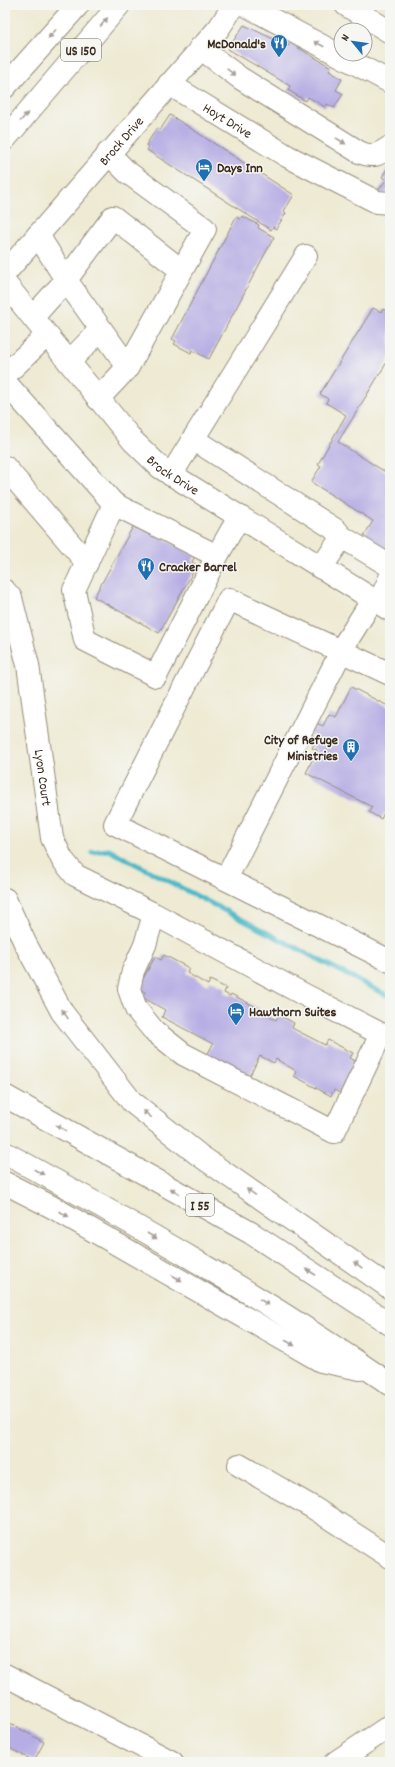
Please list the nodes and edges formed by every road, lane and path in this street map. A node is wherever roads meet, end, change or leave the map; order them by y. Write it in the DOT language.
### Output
graph roads {
  1 [pos="78,5"];
  2 [pos="119,5"];
  3 [pos="234,5"];
  4 [pos="245,5"];
  5 [pos="346,5"];
  6 [pos="390,32"];
  7 [pos="200,48"];
  8 [pos="390,82"];
  9 [pos="169,84"];
  10 [pos="5,87"];
  11 [pos="5,139"];
  12 [pos="390,146"];
  13 [pos="108,153"];
  14 [pos="390,203"];
  15 [pos="38,235"];
  16 [pos="306,256"];
  17 [pos="181,270"];
  18 [pos="5,273"];
  19 [pos="66,280"];
  20 [pos="5,283"];
  21 [pos="33,317"];
  22 [pos="100,330"];
  23 [pos="47,335"];
  24 [pos="69,362"];
  25 [pos="128,367"];
  26 [pos="5,375"];
  27 [pos="5,382"];
  28 [pos="98,398"];
  29 [pos="193,439"];
  30 [pos="5,467"];
  31 [pos="171,474"];
  32 [pos="114,504"];
  33 [pos="239,517"];
  34 [pos="342,537"];
  35 [pos="217,556"];
  36 [pos="87,563"];
  37 [pos="390,566"];
  38 [pos="321,568"];
  39 [pos="390,578"];
  40 [pos="5,591"];
  41 [pos="381,604"];
  42 [pos="341,652"];
  43 [pos="390,674"];
  44 [pos="226,879"];
  45 [pos="5,899"];
  46 [pos="154,914"];
  47 [pos="390,961"];
  48 [pos="5,1096"];
  49 [pos="5,1153"];
  50 [pos="5,1183"];
  51 [pos="390,1288"];
  52 [pos="390,1324"];
  53 [pos="371,1371"];
  54 [pos="390,1384"];
  55 [pos="239,1465"];
  56 [pos="390,1557"];
  57 [pos="5,1675"];
  58 [pos="390,1726"];
  59 [pos="172,1762"];
  60 [pos="336,1762"];
  1 -- 10 [label="main road, US 150, one-way"];
  11 -- 2 [label="main road, US 150, one-way"];
  3 -- 7 [label="main road, Brock Drive"];
  8 -- 4 [label="main road, one-way"];
  5 -- 6 [label="main road"];
  7 -- 9 [label="main road, Brock Drive"];
  7 -- 12 [label="main road, one-way"];
  9 -- 13 [label="main road, Brock Drive"];
  9 -- 14 [label="main road, Hoyt Drive"];
  13 -- 15 [label="main road, Brock Drive"];
  13 -- 17 [label="main road"];
  15 -- 18 [label="main road, Brock Drive"];
  15 -- 19 [label="main road"];
  16 -- 29 [label="main road"];
  17 -- 19 [label="main road"];
  17 -- 25 [label="main road"];
  19 -- 21 [label="main road"];
  19 -- 22 [label="main road"];
  20 -- 21 [label="main road, Brock Drive"];
  21 -- 23 [label="main road, Brock Drive"];
  22 -- 24 [label="main road"];
  22 -- 25 [label="main road"];
  23 -- 24 [label="main road, Brock Drive"];
  23 -- 26 [label="main road"];
  24 -- 28 [label="main road, Brock Drive"];
  25 -- 28 [label="main road"];
  27 -- 32 [label="main road"];
  28 -- 31 [label="main road, Brock Drive"];
  29 -- 31 [label="main road"];
  29 -- 34 [label="main road"];
  30 -- 36 [label="main road"];
  31 -- 33 [label="main road, Brock Drive"];
  32 -- 35 [label="main road"];
  32 -- 36 [label="main road"];
  33 -- 35 [label="main road"];
  33 -- 38 [label="main road, Brock Drive"];
  34 -- 37 [label="main road"];
  34 -- 38 [label="main road"];
  35 -- 36 [label="main road"];
  38 -- 41 [label="main road, Brock Drive"];
  39 -- 41 [label="main road"];
  40 -- 46 [label="main road, Lyon Court"];
  41 -- 42 [label="main road"];
  42 -- 43 [label="main road"];
  42 -- 44 [label="main road"];
  42 -- 44 [label="main road"];
  44 -- 47 [label="main road"];
  51 -- 45 [label="main road, one-way"];
  46 -- 46 [label="main road, Lyon Court"];
  52 -- 48 [label="main road, I 55, one-way"];
  49 -- 53 [label="main road, one-way"];
  50 -- 53 [label="main road, one-way"];
  53 -- 54 [label="main road"];
  55 -- 56 [label="main road"];
  57 -- 59 [label="main road"];
  58 -- 60 [label="main road"];
}
